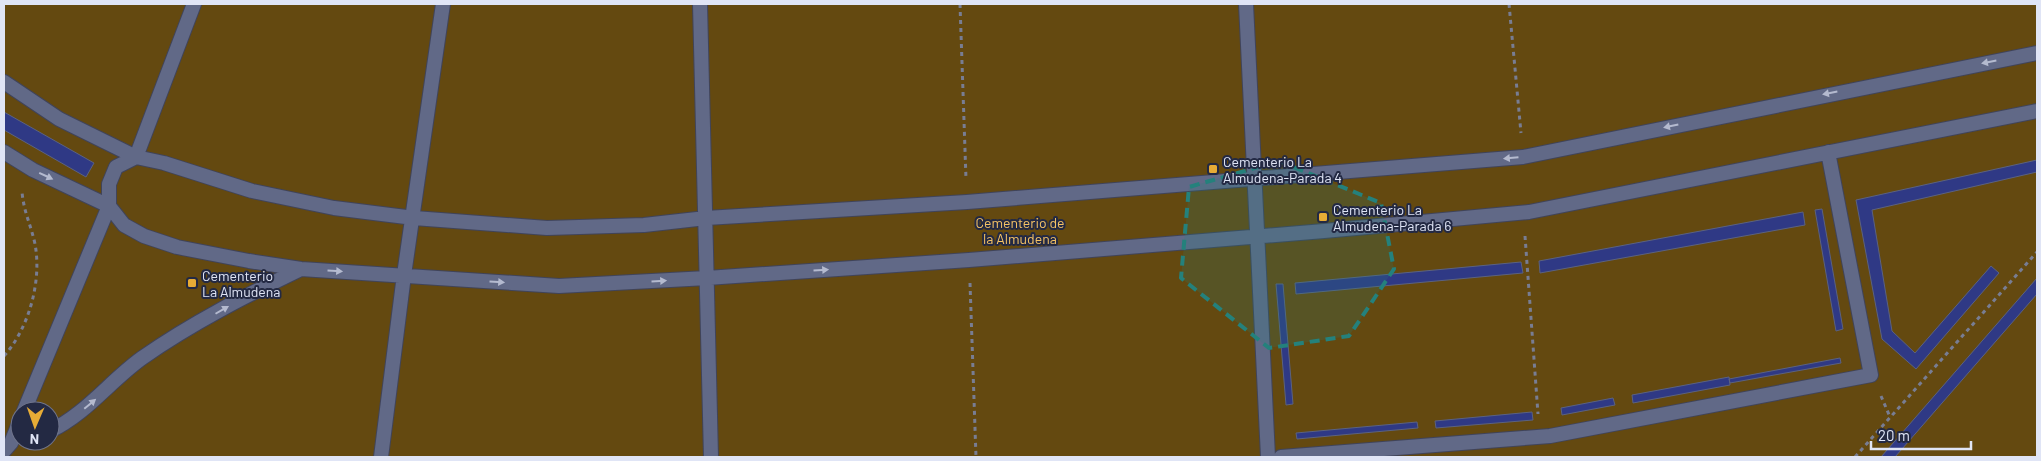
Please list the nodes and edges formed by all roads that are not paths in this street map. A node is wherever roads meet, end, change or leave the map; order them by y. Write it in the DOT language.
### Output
graph roads {
  1 [pos="194,4"];
  2 [pos="444,4"];
  3 [pos="700,4"];
  4 [pos="1246,4"];
  5 [pos="2037,53"];
  6 [pos="4,82"];
  7 [pos="2037,111"];
  8 [pos="4,152"];
  9 [pos="1828,152"];
  10 [pos="136,157"];
  11 [pos="1254,178"];
  12 [pos="109,206"];
  13 [pos="414,218"];
  14 [pos="706,218"];
  15 [pos="1256,237"];
  16 [pos="301,269"];
  17 [pos="404,275"];
  18 [pos="707,278"];
  19 [pos="28,401"];
  20 [pos="60,425"];
  21 [pos="381,457"];
  22 [pos="711,457"];
  23 [pos="1268,457"];
  24 [pos="1282,457"];
  1 -- 10 [label="lane"];
  2 -- 13 [label="lane"];
  3 -- 14 [label="lane"];
  4 -- 11 [label="lane"];
  5 -- 11 [label="lane, one-way"];
  6 -- 10 [label="lane"];
  7 -- 9 [label="lane"];
  8 -- 12 [label="lane, one-way"];
  9 -- 15 [label="lane"];
  9 -- 24 [label="lane"];
  10 -- 12 [label="lane"];
  10 -- 13 [label="lane"];
  11 -- 14 [label="lane"];
  11 -- 15 [label="lane"];
  12 -- 16 [label="lane"];
  12 -- 19 [label="lane"];
  13 -- 14 [label="lane"];
  13 -- 17 [label="lane"];
  14 -- 18 [label="lane"];
  18 -- 15 [label="lane, one-way"];
  15 -- 23 [label="lane"];
  16 -- 17 [label="lane, one-way"];
  20 -- 16 [label="lane, one-way"];
  17 -- 18 [label="lane, one-way"];
  17 -- 21 [label="lane"];
  18 -- 22 [label="lane"];
}
